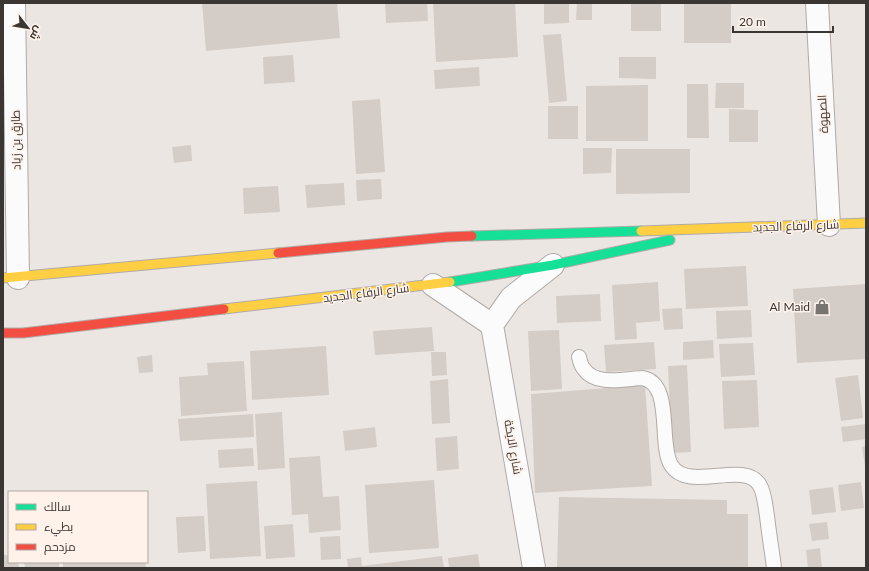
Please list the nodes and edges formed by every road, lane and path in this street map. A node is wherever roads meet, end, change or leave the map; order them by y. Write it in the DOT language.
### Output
graph roads {
  1 [pos="14,3"];
  2 [pos="817,3"];
  3 [pos="866,223"];
  4 [pos="829,225"];
  5 [pos="726,228"];
  6 [pos="553,265"];
  7 [pos="10,278"];
  8 [pos="433,285"];
  9 [pos="492,325"];
  10 [pos="3,333"];
  11 [pos="579,357"];
  12 [pos="534,568"];
  13 [pos="774,568"];
  1 -- 7 [label="street, طارق بن زياد"];
  2 -- 4 [label="street, الصهوة"];
  3 -- 4 [label="street, شارع الرفاع الجديد"];
  4 -- 5 [label="street, شارع الرفاع الجديد"];
  5 -- 6 [label="street, شارع الرفاع الجديد"];
  5 -- 7 [label="street, شارع الرفاع الجديد"];
  6 -- 8 [label="street, شارع الرفاع الجديد"];
  6 -- 9 [label="street"];
  8 -- 9 [label="street"];
  8 -- 10 [label="street, شارع الرفاع الجديد"];
  9 -- 12 [label="street, شارع الايكة"];
  11 -- 13 [label="lane"];
}
